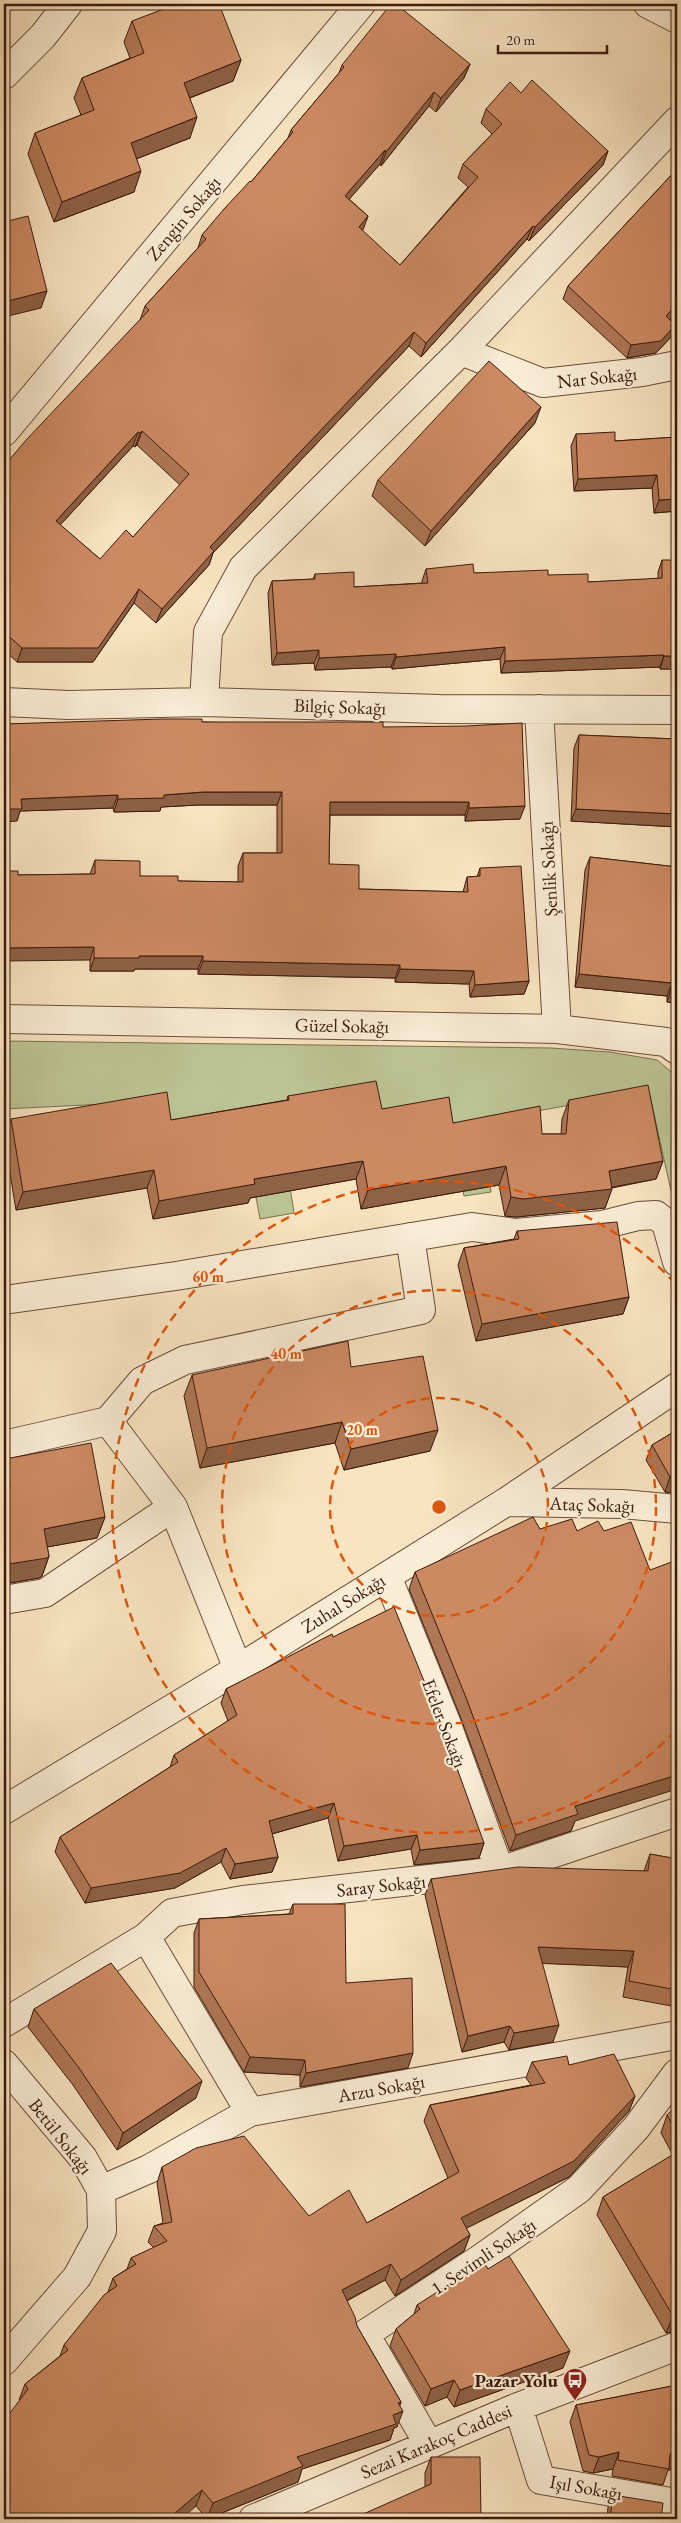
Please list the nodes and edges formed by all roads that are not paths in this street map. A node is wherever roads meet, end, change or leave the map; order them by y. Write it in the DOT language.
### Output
graph roads {
  1 [pos="68,4"];
  2 [pos="361,4"];
  3 [pos="648,4"];
  4 [pos="677,19"];
  5 [pos="4,75"];
  6 [pos="677,121"];
  7 [pos="461,351"];
  8 [pos="677,365"];
  9 [pos="4,432"];
  10 [pos="4,702"];
  11 [pos="204,702"];
  12 [pos="539,709"];
  13 [pos="677,710"];
  14 [pos="4,1019"];
  15 [pos="557,1030"];
  16 [pos="677,1050"];
  17 [pos="410,1237"];
  18 [pos="677,1262"];
  19 [pos="4,1300"];
  20 [pos="677,1388"];
  21 [pos="108,1421"];
  22 [pos="4,1445"];
  23 [pos="506,1502"];
  24 [pos="173,1507"];
  25 [pos="677,1509"];
  26 [pos="387,1576"];
  27 [pos="4,1600"];
  28 [pos="238,1669"];
  29 [pos="4,1810"];
  30 [pos="677,1812"];
  31 [pos="500,1871"];
  32 [pos="146,1937"];
  33 [pos="4,2023"];
  34 [pos="677,2035"];
  35 [pos="4,2064"];
  36 [pos="677,2073"];
  37 [pos="250,2112"];
  38 [pos="101,2190"];
  39 [pos="677,2346"];
  40 [pos="4,2361"];
  41 [pos="518,2407"];
  42 [pos="429,2445"];
  43 [pos="677,2502"];
  44 [pos="253,2519"];
  1 -- 5 [label="street"];
  2 -- 9 [label="street, Zengin Sokağı"];
  3 -- 4 [label="street"];
  6 -- 7 [label="street"];
  7 -- 8 [label="street, Nar Sokağı"];
  7 -- 11 [label="street"];
  10 -- 11 [label="street, Bilgiç Sokağı"];
  11 -- 12 [label="street, Bilgiç Sokağı"];
  12 -- 13 [label="street, Bilgiç Sokağı"];
  12 -- 15 [label="street, Şenlik Sokağı"];
  14 -- 15 [label="street, Güzel Sokağı"];
  15 -- 16 [label="street, Güzel Sokağı"];
  17 -- 18 [label="street"];
  17 -- 19 [label="street"];
  17 -- 21 [label="street"];
  20 -- 23 [label="street, Zuhal Sokağı"];
  21 -- 22 [label="street"];
  21 -- 24 [label="street"];
  23 -- 25 [label="street, Ataç Sokağı"];
  23 -- 26 [label="street, Zuhal Sokağı"];
  24 -- 27 [label="street"];
  24 -- 28 [label="street"];
  26 -- 28 [label="street, Zuhal Sokağı"];
  26 -- 31 [label="street, Efeler Sokağı"];
  28 -- 29 [label="street, Zuhal Sokağı"];
  30 -- 31 [label="street, Saray Sokağı"];
  31 -- 32 [label="street, Saray Sokağı"];
  32 -- 33 [label="street, Saray Sokağı"];
  32 -- 37 [label="street"];
  34 -- 37 [label="street, Arzu Sokağı"];
  35 -- 38 [label="street, Betül Sokağı"];
  36 -- 42 [label="street, 1. Sevimli Sokağı"];
  37 -- 38 [label="street, Arzu Sokağı"];
  38 -- 40 [label="street, Betül Sokağı"];
  39 -- 41 [label="street, Sezai Karakoç Caddesi"];
  41 -- 42 [label="street, Sezai Karakoç Caddesi"];
  41 -- 43 [label="street, Işıl Sokağı"];
  42 -- 44 [label="street, Sezai Karakoç Caddesi"];
}
